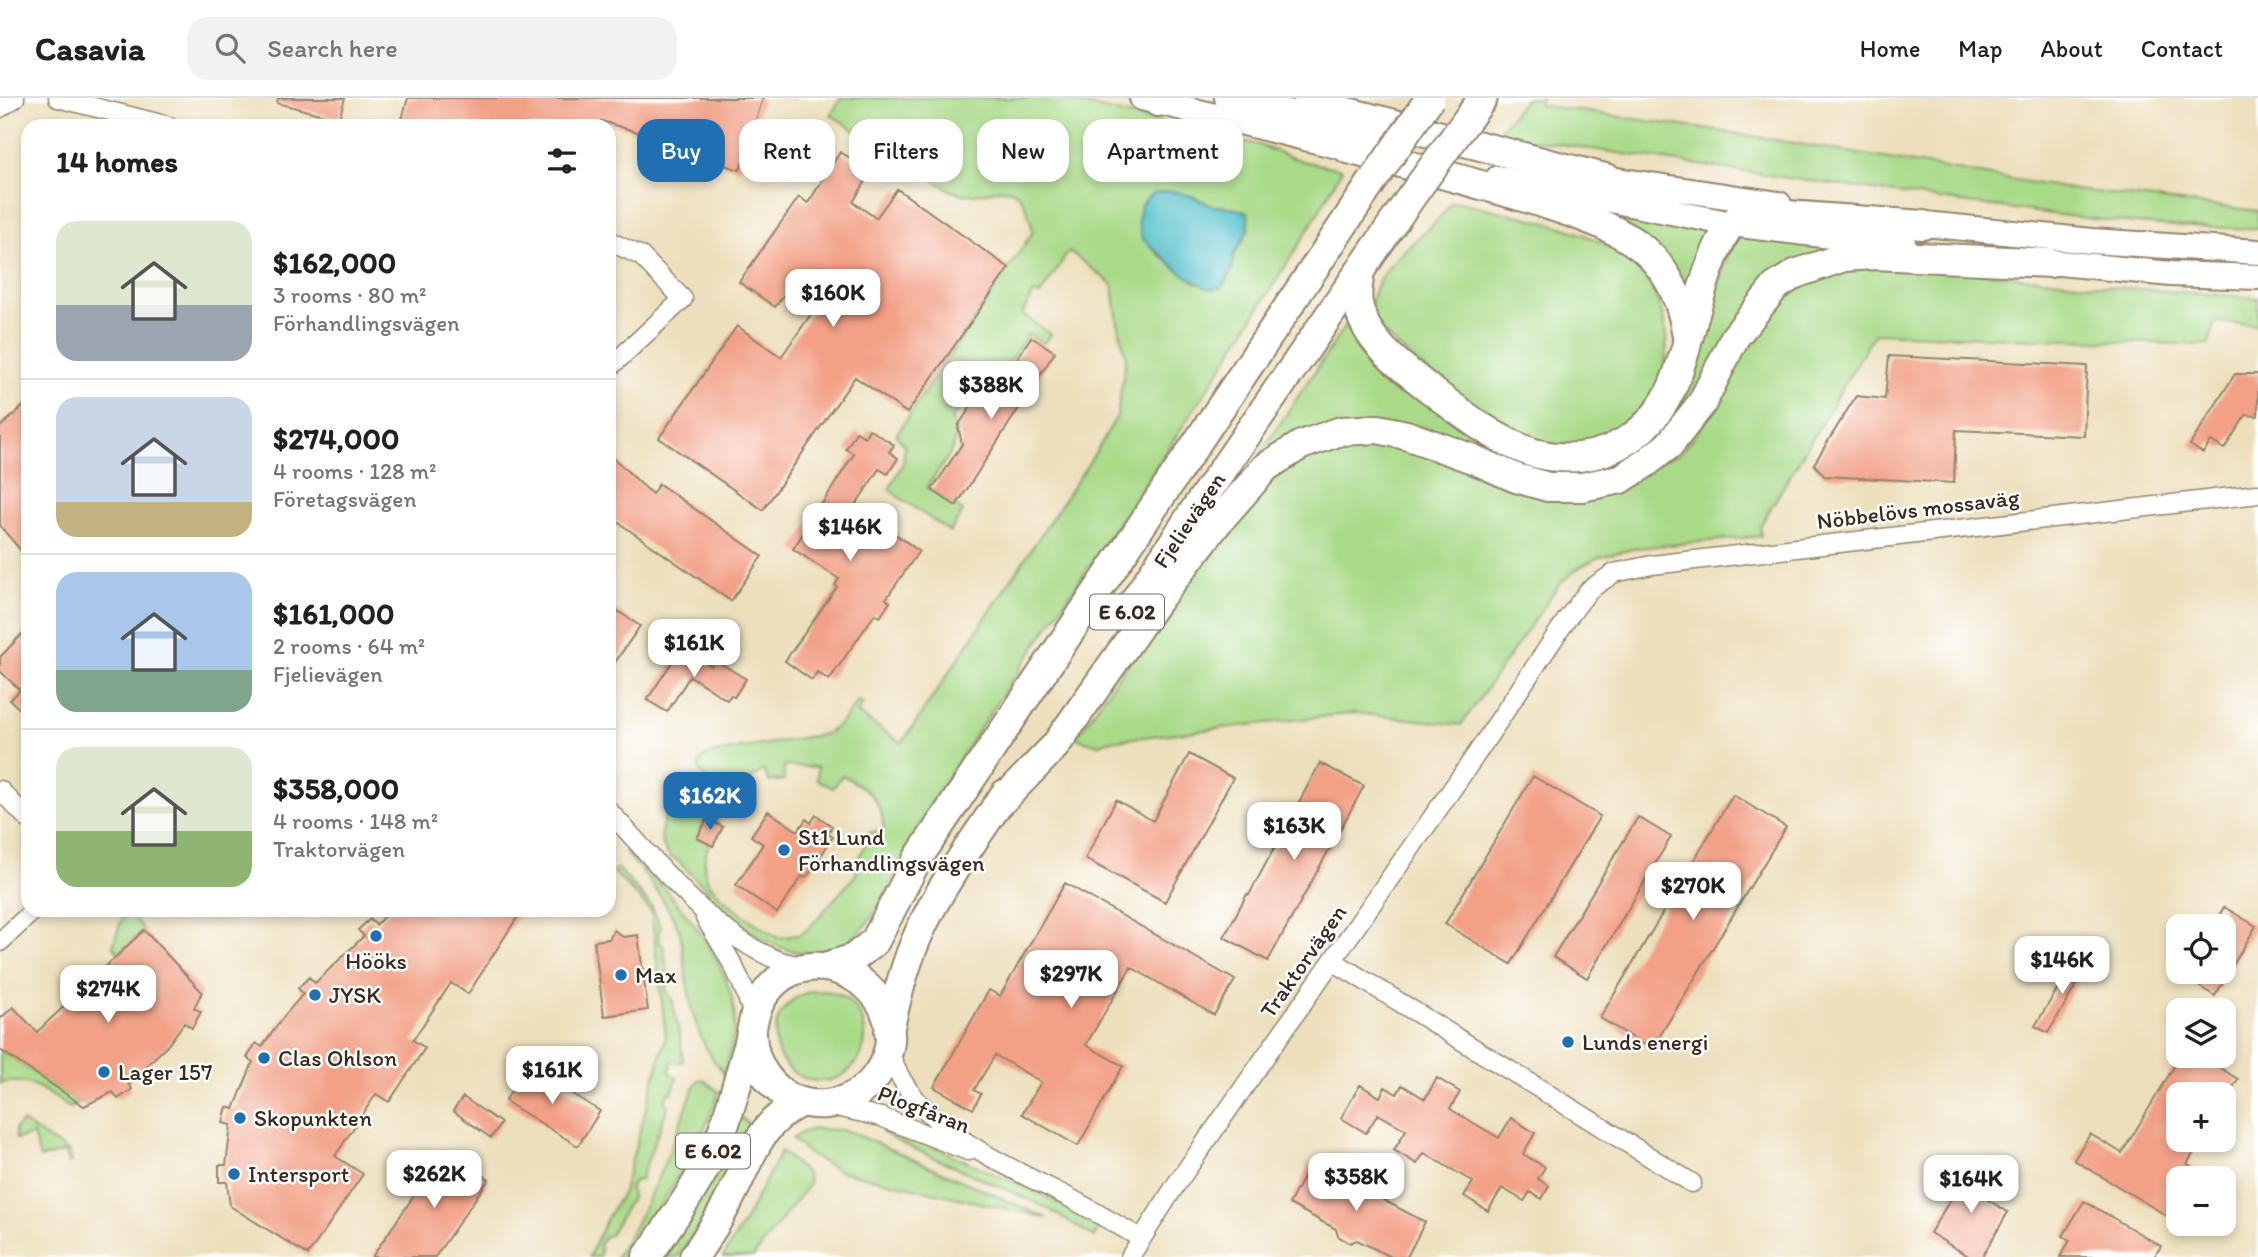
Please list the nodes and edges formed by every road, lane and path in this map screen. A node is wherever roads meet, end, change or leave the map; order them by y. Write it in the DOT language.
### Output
graph roads {
  1 [pos="15,98"];
  2 [pos="58,98"];
  3 [pos="1227,98"];
  4 [pos="1308,98"];
  5 [pos="1430,98"];
  6 [pos="1151,99"];
  7 [pos="1476,107"];
  8 [pos="0,108"];
  9 [pos="141,119"];
  10 [pos="1348,149"];
  11 [pos="1609,179"];
  12 [pos="1732,224"];
  13 [pos="1923,225"];
  14 [pos="616,244"];
  15 [pos="2258,252"];
  16 [pos="2050,262"];
  17 [pos="1360,271"];
  18 [pos="2258,277"];
  19 [pos="1688,340"];
  20 [pos="616,361"];
  21 [pos="2258,494"];
  22 [pos="1589,590"];
  23 [pos="0,790"];
  24 [pos="996,808"];
  25 [pos="21,812"];
  26 [pos="616,818"];
  27 [pos="693,901"];
  28 [pos="27,917"];
  29 [pos="0,942"];
  30 [pos="1333,961"];
  31 [pos="816,967"];
  32 [pos="752,1026"];
  33 [pos="889,1038"];
  34 [pos="808,1103"];
  35 [pos="1013,1169"];
  36 [pos="1692,1183"];
  37 [pos="1141,1238"];
  38 [pos="648,1257"];
  39 [pos="694,1257"];
  40 [pos="1130,1257"];
  1 -- 8 [label="street"];
  2 -- 9 [label="street"];
  3 -- 11 [label="main road"];
  4 -- 11 [label="main road"];
  5 -- 31 [label="main road, Fjelievägen / E 6.02, bridge"];
  6 -- 10 [label="main road"];
  7 -- 17 [label="main road, Fjelievägen / E 6.02, bridge"];
  10 -- 12 [label="main road"];
  10 -- 19 [label="main road"];
  11 -- 13 [label="main road"];
  12 -- 13 [label="main road"];
  12 -- 16 [label="main road"];
  12 -- 19 [label="main road"];
  13 -- 15 [label="main road"];
  14 -- 20 [label="street"];
  16 -- 18 [label="main road"];
  16 -- 24 [label="main road"];
  17 -- 19 [label="main road"];
  17 -- 24 [label="main road, Fjelievägen / E 6.02"];
  21 -- 22 [label="street, Nöbbelövs mossaväg"];
  22 -- 30 [label="street, Traktorvägen"];
  23 -- 25 [label="street"];
  24 -- 33 [label="main road, Fjelievägen / E 6.02"];
  26 -- 27 [label="street"];
  27 -- 31 [label="street"];
  27 -- 32 [label="street"];
  28 -- 29 [label="street"];
  30 -- 36 [label="street"];
  30 -- 37 [label="street, Traktorvägen"];
  31 -- 32 [label="main road, Fjelievägen"];
  31 -- 33 [label="main road"];
  32 -- 34 [label="main road"];
  32 -- 38 [label="main road, Fjelievägen / E 6.02"];
  33 -- 34 [label="main road, Fjelievägen"];
  33 -- 35 [label="street, Plogfåran"];
  34 -- 35 [label="street, Plogfåran"];
  34 -- 39 [label="main road, Fjelievägen / E 6.02"];
  35 -- 37 [label="street, Plogfåran"];
  37 -- 40 [label="street, Traktorvägen"];
}
